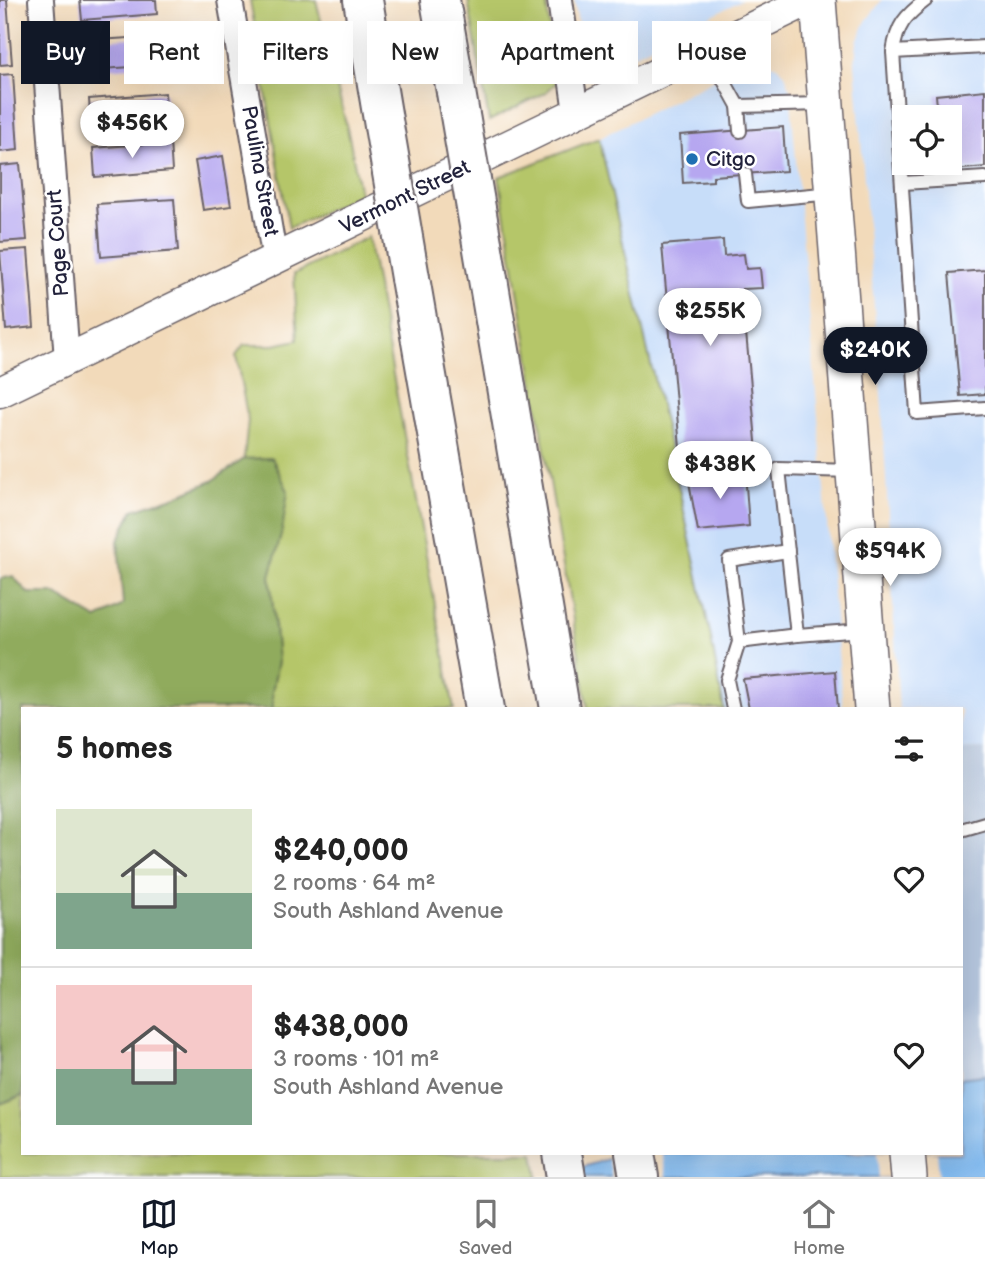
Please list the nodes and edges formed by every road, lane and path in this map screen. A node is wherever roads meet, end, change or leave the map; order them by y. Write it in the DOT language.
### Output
graph roads {
  1 [pos="41,0"];
  2 [pos="230,0"];
  3 [pos="363,0"];
  4 [pos="440,0"];
  5 [pos="560,0"];
  6 [pos="809,0"];
  7 [pos="818,0"];
  8 [pos="926,0"];
  9 [pos="766,21"];
  10 [pos="985,47"];
  11 [pos="893,52"];
  12 [pos="652,76"];
  13 [pos="726,84"];
  14 [pos="825,104"];
  15 [pos="738,106"];
  16 [pos="576,112"];
  17 [pos="740,131"];
  18 [pos="745,174"];
  19 [pos="985,178"];
  20 [pos="903,183"];
  21 [pos="832,193"];
  22 [pos="275,260"];
  23 [pos="67,360"];
  24 [pos="0,392"];
  25 [pos="985,408"];
  26 [pos="853,471"];
  27 [pos="788,551"];
  28 [pos="866,630"];
  29 [pos="797,635"];
  30 [pos="739,642"];
  31 [pos="485,707"];
  32 [pos="560,707"];
  33 [pos="733,707"];
  34 [pos="872,707"];
  35 [pos="985,823"];
  36 [pos="963,829"];
  37 [pos="562,1155"];
  38 [pos="635,1155"];
  39 [pos="907,1155"];
  40 [pos="566,1177"];
  41 [pos="639,1177"];
  42 [pos="909,1177"];
  1 -- 23 [label="street, Page Court"];
  2 -- 22 [label="street, Paulina Street"];
  3 -- 31 [label="highway, bridge"];
  4 -- 32 [label="highway, bridge"];
  5 -- 16 [label="street"];
  6 -- 9 [label="street, Vermont Street"];
  7 -- 14 [label="main road"];
  8 -- 11 [label="lane"];
  10 -- 11 [label="lane"];
  11 -- 20 [label="lane"];
  12 -- 16 [label="street, Vermont Street"];
  13 -- 15 [label="lane"];
  14 -- 15 [label="lane"];
  14 -- 21 [label="main road"];
  15 -- 17 [label="lane"];
  16 -- 22 [label="street, Vermont Street"];
  18 -- 21 [label="lane"];
  19 -- 20 [label="lane"];
  20 -- 25 [label="lane"];
  21 -- 26 [label="main road"];
  22 -- 23 [label="street, Vermont Street"];
  23 -- 24 [label="street, Vermont Street"];
  26 -- 27 [label="lane"];
  26 -- 28 [label="main road"];
  27 -- 29 [label="lane"];
  27 -- 30 [label="lane"];
  28 -- 29 [label="lane"];
  28 -- 34 [label="main road"];
  29 -- 30 [label="lane"];
  30 -- 33 [label="lane"];
  35 -- 36 [label="lane"];
  37 -- 40 [label="highway"];
  38 -- 41 [label="highway"];
  39 -- 42 [label="main road"];
}
